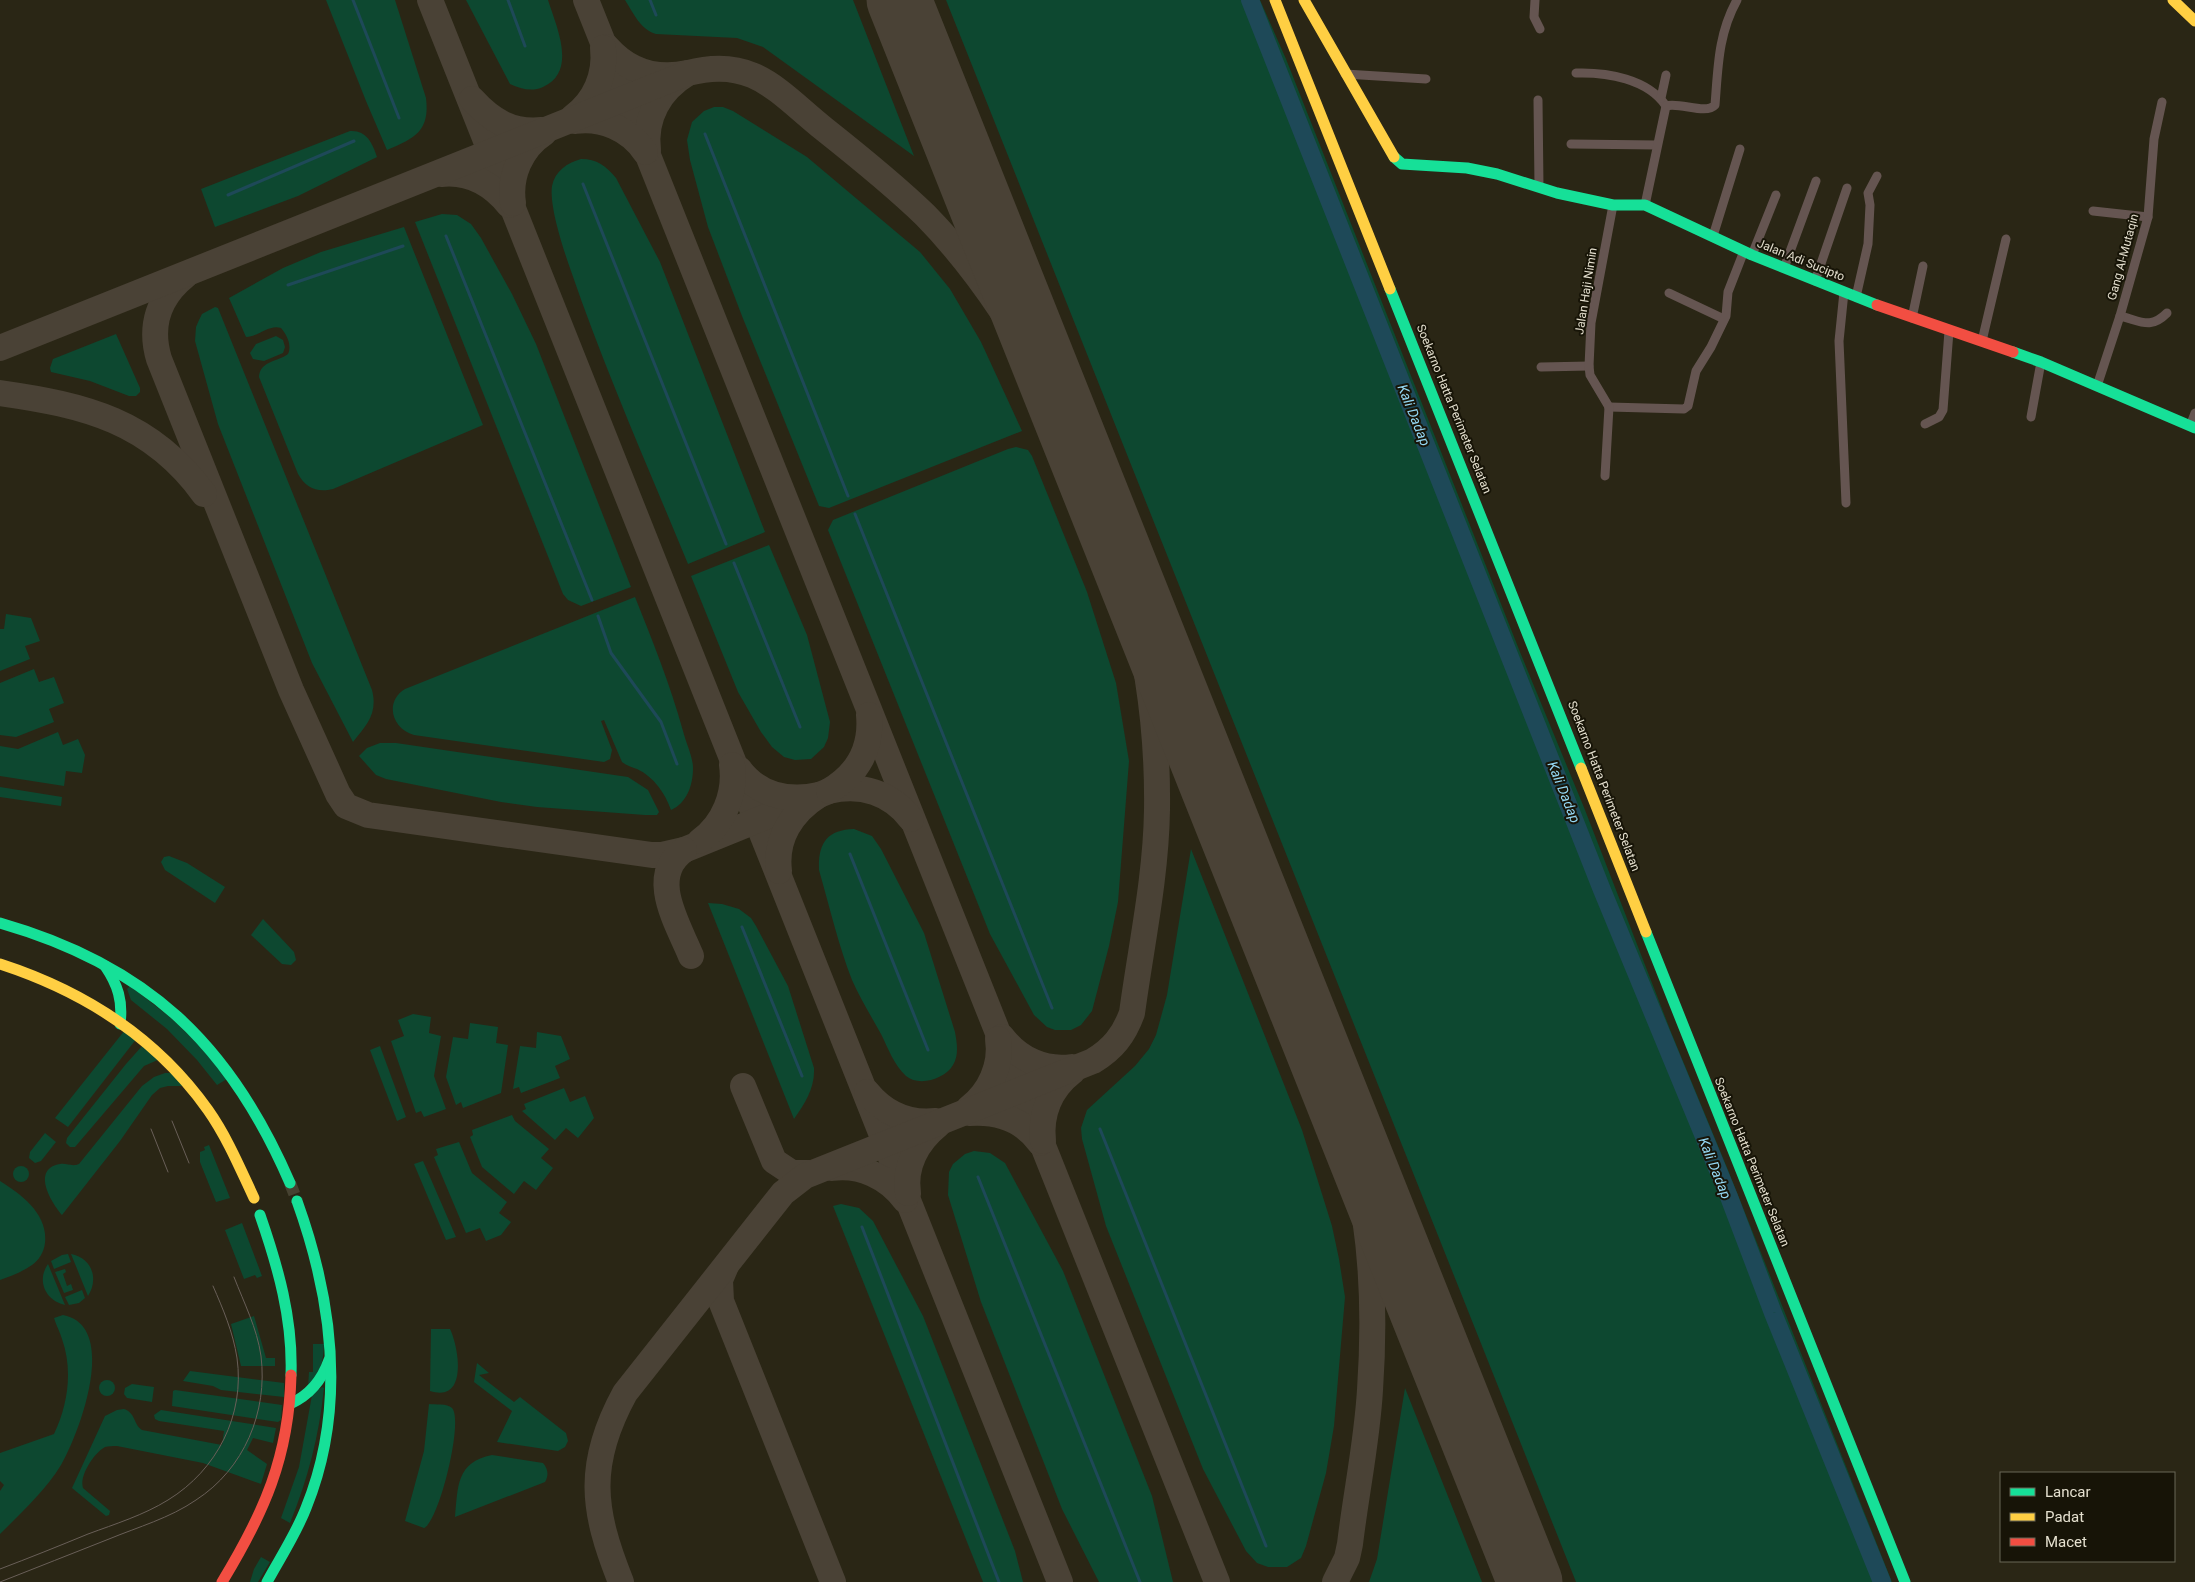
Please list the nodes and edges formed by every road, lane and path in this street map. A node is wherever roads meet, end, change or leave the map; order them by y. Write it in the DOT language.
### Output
graph roads {
  1 [pos="1275,0"];
  2 [pos="1304,0"];
  3 [pos="1534,0"];
  4 [pos="1737,0"];
  5 [pos="2173,0"];
  6 [pos="2195,21"];
  7 [pos="1540,29"];
  8 [pos="1576,73"];
  9 [pos="1345,74"];
  10 [pos="1666,75"];
  11 [pos="1426,79"];
  12 [pos="1661,98"];
  13 [pos="1538,100"];
  14 [pos="2162,102"];
  15 [pos="1666,106"];
  16 [pos="1571,144"];
  17 [pos="1658,145"];
  18 [pos="1740,149"];
  19 [pos="1877,176"];
  20 [pos="1816,181"];
  21 [pos="1539,188"];
  22 [pos="1847,188"];
  23 [pos="1776,195"];
  24 [pos="1613,205"];
  25 [pos="1645,205"];
  26 [pos="2093,211"];
  27 [pos="2148,217"];
  28 [pos="1713,236"];
  29 [pos="2006,239"];
  30 [pos="1748,253"];
  31 [pos="1923,266"];
  32 [pos="1784,268"];
  33 [pos="1815,281"];
  34 [pos="1844,292"];
  35 [pos="1669,293"];
  36 [pos="1856,297"];
  37 [pos="2167,313"];
  38 [pos="2120,316"];
  39 [pos="1912,318"];
  40 [pos="1724,319"];
  41 [pos="1949,331"];
  42 [pos="1982,341"];
  43 [pos="2041,362"];
  44 [pos="1589,366"];
  45 [pos="1541,367"];
  46 [pos="2097,386"];
  47 [pos="1609,407"];
  48 [pos="2195,413"];
  49 [pos="2031,417"];
  50 [pos="1925,424"];
  51 [pos="2192,427"];
  52 [pos="1604,476"];
  53 [pos="1846,503"];
  54 [pos="0,923"];
  55 [pos="102,962"];
  56 [pos="0,964"];
  57 [pos="120,1024"];
  58 [pos="290,1183"];
  59 [pos="254,1198"];
  60 [pos="297,1201"];
  61 [pos="260,1215"];
  62 [pos="332,1343"];
  63 [pos="290,1404"];
  64 [pos="222,1582"];
  65 [pos="266,1582"];
  66 [pos="1905,1582"];
  1 -- 66 [label="main road, Soekarno Hatta Perimeter Selatan"];
  2 -- 9 [label="main road"];
  3 -- 7 [label="street"];
  4 -- 15 [label="street"];
  5 -- 6 [label="main road"];
  8 -- 12 [label="street"];
  9 -- 11 [label="street"];
  9 -- 21 [label="main road, Jalan Adi Sucipto"];
  10 -- 12 [label="street"];
  12 -- 15 [label="street"];
  13 -- 21 [label="street"];
  14 -- 27 [label="street, Gang Al-Mutaqin"];
  15 -- 17 [label="street"];
  16 -- 17 [label="street"];
  17 -- 25 [label="street"];
  18 -- 28 [label="street"];
  19 -- 36 [label="street"];
  20 -- 32 [label="street"];
  21 -- 24 [label="main road, Jalan Adi Sucipto"];
  22 -- 33 [label="street"];
  23 -- 30 [label="street"];
  24 -- 25 [label="main road, Jalan Adi Sucipto"];
  24 -- 44 [label="street, Jalan Haji Nimin"];
  25 -- 28 [label="main road, Jalan Adi Sucipto"];
  26 -- 27 [label="street"];
  27 -- 38 [label="street, Gang Al-Mutaqin"];
  28 -- 30 [label="main road, Jalan Adi Sucipto"];
  29 -- 42 [label="street"];
  30 -- 32 [label="main road, Jalan Adi Sucipto"];
  30 -- 40 [label="street"];
  31 -- 39 [label="street"];
  32 -- 33 [label="main road, Jalan Adi Sucipto"];
  33 -- 34 [label="main road, Jalan Adi Sucipto"];
  34 -- 36 [label="main road, Jalan Adi Sucipto"];
  34 -- 53 [label="street"];
  35 -- 40 [label="street"];
  36 -- 39 [label="main road, Jalan Adi Sucipto"];
  37 -- 38 [label="street"];
  38 -- 46 [label="street, Gang Al-Mutaqin"];
  39 -- 41 [label="main road, Jalan Adi Sucipto"];
  40 -- 47 [label="street"];
  41 -- 42 [label="main road, Jalan Adi Sucipto"];
  41 -- 50 [label="street"];
  42 -- 43 [label="main road, Jalan Adi Sucipto"];
  43 -- 46 [label="main road, Jalan Adi Sucipto"];
  43 -- 49 [label="street"];
  44 -- 45 [label="street"];
  44 -- 47 [label="street, Jalan Haji Nimin"];
  46 -- 51 [label="main road, Jalan Adi Sucipto"];
  47 -- 52 [label="street"];
  48 -- 51 [label="street"];
  54 -- 55 [label="main road"];
  55 -- 57 [label="main road"];
  55 -- 58 [label="main road"];
  56 -- 57 [label="main road"];
  57 -- 59 [label="main road"];
  60 -- 62 [label="main road"];
  61 -- 63 [label="main road"];
  62 -- 63 [label="main road"];
  62 -- 65 [label="main road"];
  63 -- 64 [label="main road"];
}
